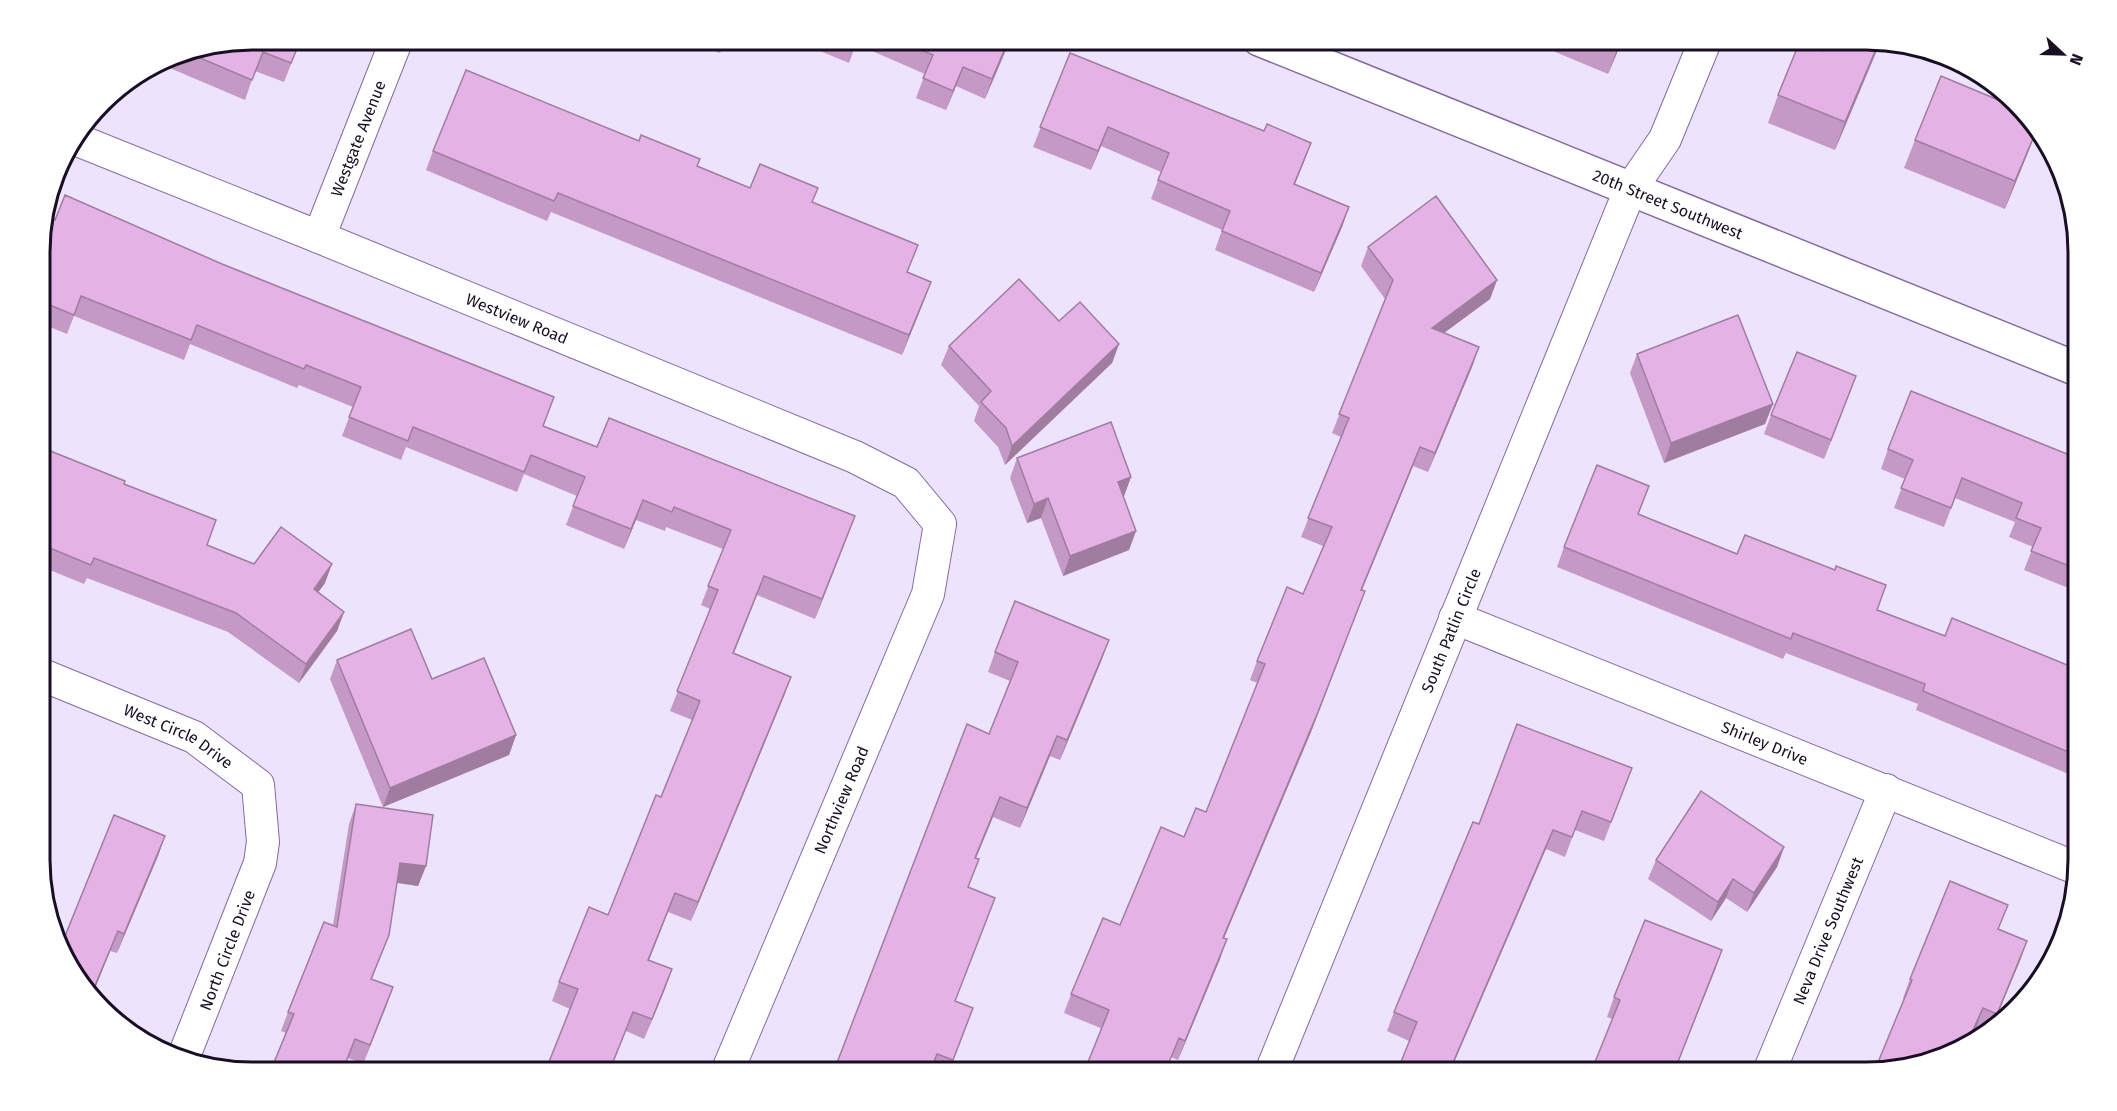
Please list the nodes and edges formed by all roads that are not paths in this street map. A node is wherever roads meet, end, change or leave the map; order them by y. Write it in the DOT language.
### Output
graph roads {
  1 [pos="393,50"];
  2 [pos="1287,50"];
  3 [pos="1701,50"];
  4 [pos="82,142"];
  5 [pos="1630,190"];
  6 [pos="319,237"];
  7 [pos="2068,365"];
  8 [pos="940,524"];
  9 [pos="1455,618"];
  10 [pos="50,678"];
  11 [pos="1886,790"];
  12 [pos="263,842"];
  13 [pos="2068,865"];
  14 [pos="186,1051"];
  15 [pos="1275,1061"];
  16 [pos="1774,1061"];
  17 [pos="731,1062"];
  1 -- 6 [label="street, Westgate Avenue"];
  2 -- 5 [label="street, 20th Street Southwest"];
  3 -- 5 [label="street, South Patlin Circle"];
  4 -- 6 [label="street, Westview Road"];
  5 -- 7 [label="street, 20th Street Southwest"];
  5 -- 9 [label="street, South Patlin Circle"];
  6 -- 8 [label="street, Westview Road"];
  8 -- 17 [label="street, Northview Road"];
  9 -- 11 [label="street, Shirley Drive"];
  9 -- 15 [label="street, South Patlin Circle"];
  10 -- 12 [label="street, West Circle Drive"];
  11 -- 13 [label="street, Shirley Drive"];
  11 -- 16 [label="street, Neva Drive Southwest"];
  12 -- 14 [label="street, North Circle Drive"];
}
